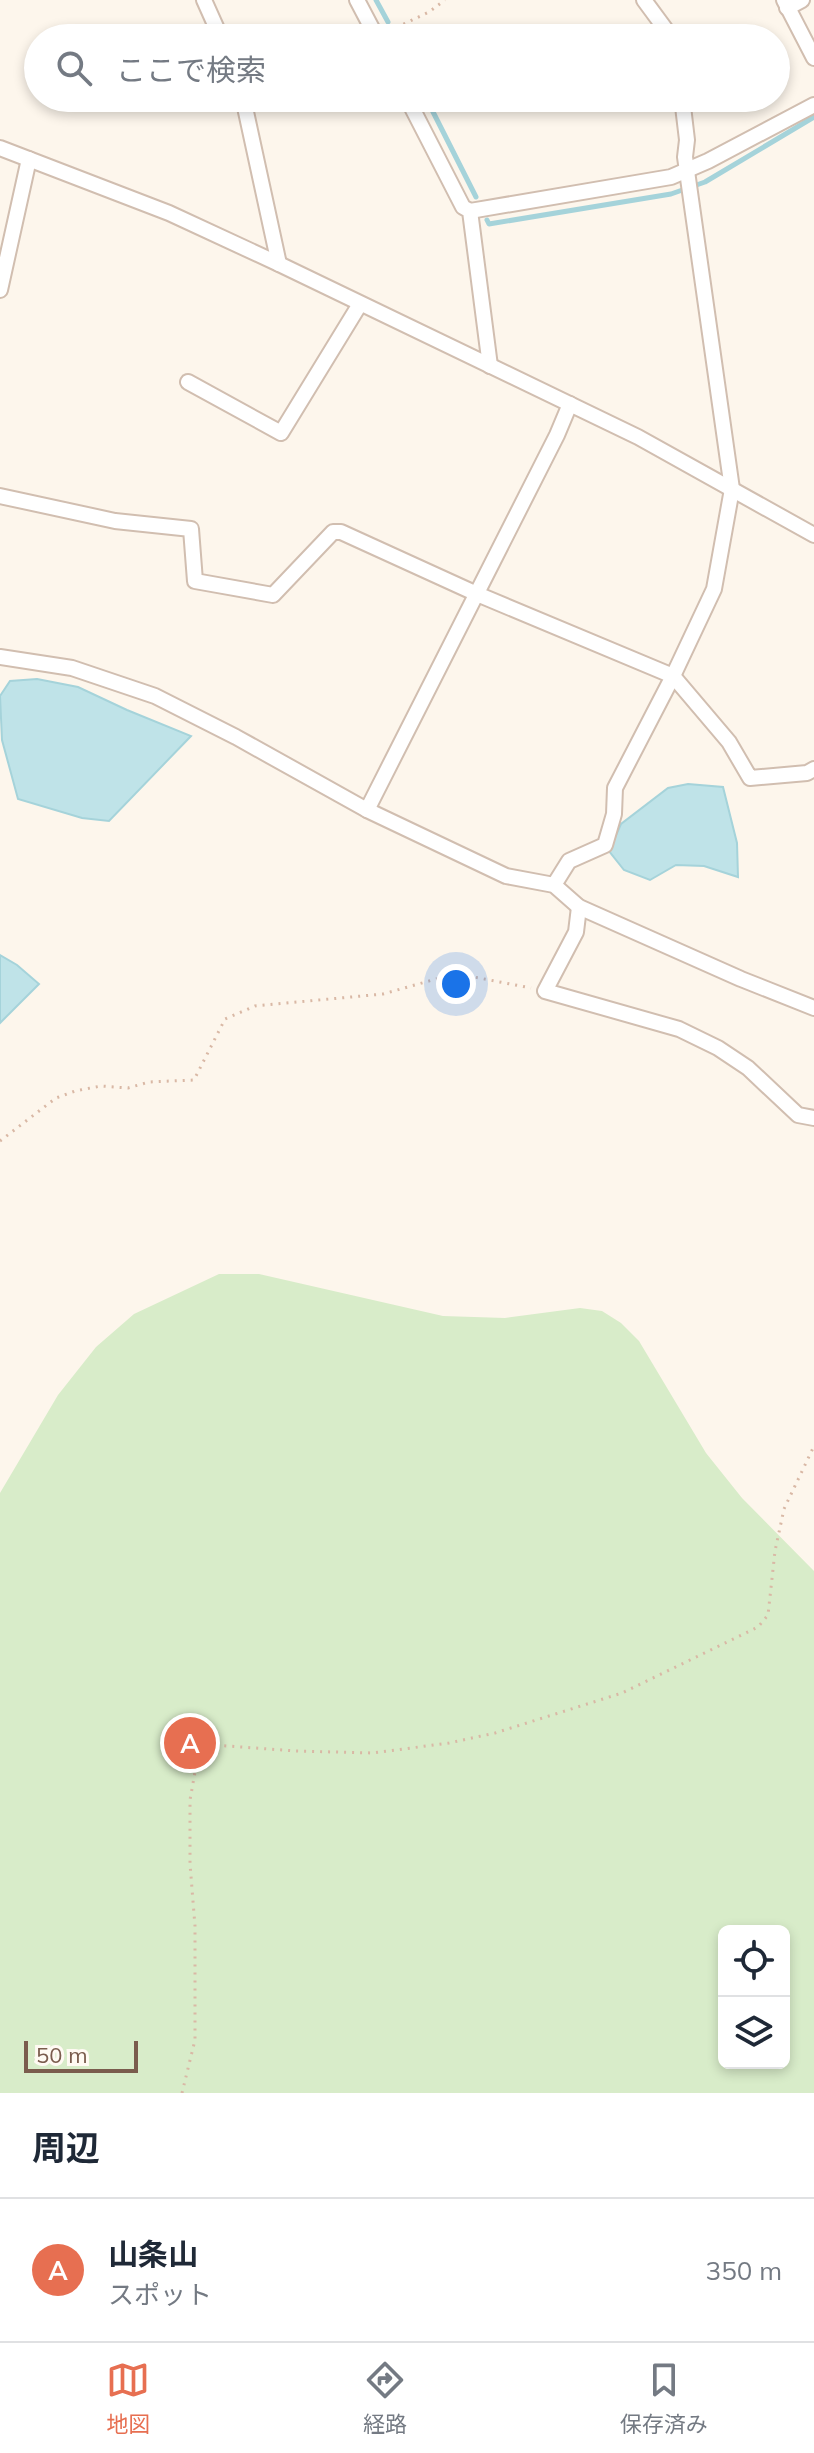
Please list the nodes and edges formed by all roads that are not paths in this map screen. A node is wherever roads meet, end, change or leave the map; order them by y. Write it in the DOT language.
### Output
graph roads {
  1 [pos="204,0"];
  2 [pos="357,0"];
  3 [pos="644,0"];
  4 [pos="802,0"];
  5 [pos="785,4"];
  6 [pos="215,24"];
  7 [pos="369,24"];
  8 [pos="662,24"];
  9 [pos="814,58"];
  10 [pos="814,105"];
  11 [pos="246,112"];
  12 [pos="414,112"];
  13 [pos="683,112"];
  14 [pos="0,148"];
  15 [pos="29,159"];
  16 [pos="688,174"];
  17 [pos="470,211"];
  18 [pos="279,264"];
  19 [pos="0,290"];
  20 [pos="360,304"];
  21 [pos="490,366"];
  22 [pos="188,382"];
  23 [pos="570,404"];
  24 [pos="732,489"];
  25 [pos="0,496"];
  26 [pos="814,535"];
  27 [pos="477,594"];
  28 [pos="0,657"];
  29 [pos="673,676"];
  30 [pos="814,769"];
  31 [pos="367,810"];
  32 [pos="554,885"];
  33 [pos="579,907"];
  34 [pos="814,1008"];
  35 [pos="814,1118"];
  1 -- 6 [label="street"];
  2 -- 7 [label="street"];
  3 -- 8 [label="street"];
  4 -- 5 [label="street"];
  5 -- 9 [label="street"];
  10 -- 16 [label="street"];
  11 -- 18 [label="street"];
  12 -- 17 [label="street"];
  13 -- 16 [label="street"];
  14 -- 15 [label="street"];
  15 -- 18 [label="street"];
  15 -- 19 [label="street"];
  16 -- 17 [label="street"];
  16 -- 24 [label="street"];
  17 -- 21 [label="street"];
  18 -- 20 [label="street"];
  20 -- 21 [label="street"];
  20 -- 22 [label="street"];
  21 -- 23 [label="street"];
  23 -- 24 [label="street"];
  23 -- 27 [label="street"];
  24 -- 26 [label="street"];
  24 -- 29 [label="street"];
  25 -- 27 [label="street"];
  27 -- 29 [label="street"];
  27 -- 31 [label="street"];
  28 -- 31 [label="street"];
  29 -- 30 [label="street"];
  29 -- 32 [label="street"];
  31 -- 32 [label="street"];
  32 -- 33 [label="street"];
  33 -- 34 [label="street"];
  33 -- 35 [label="street"];
}
